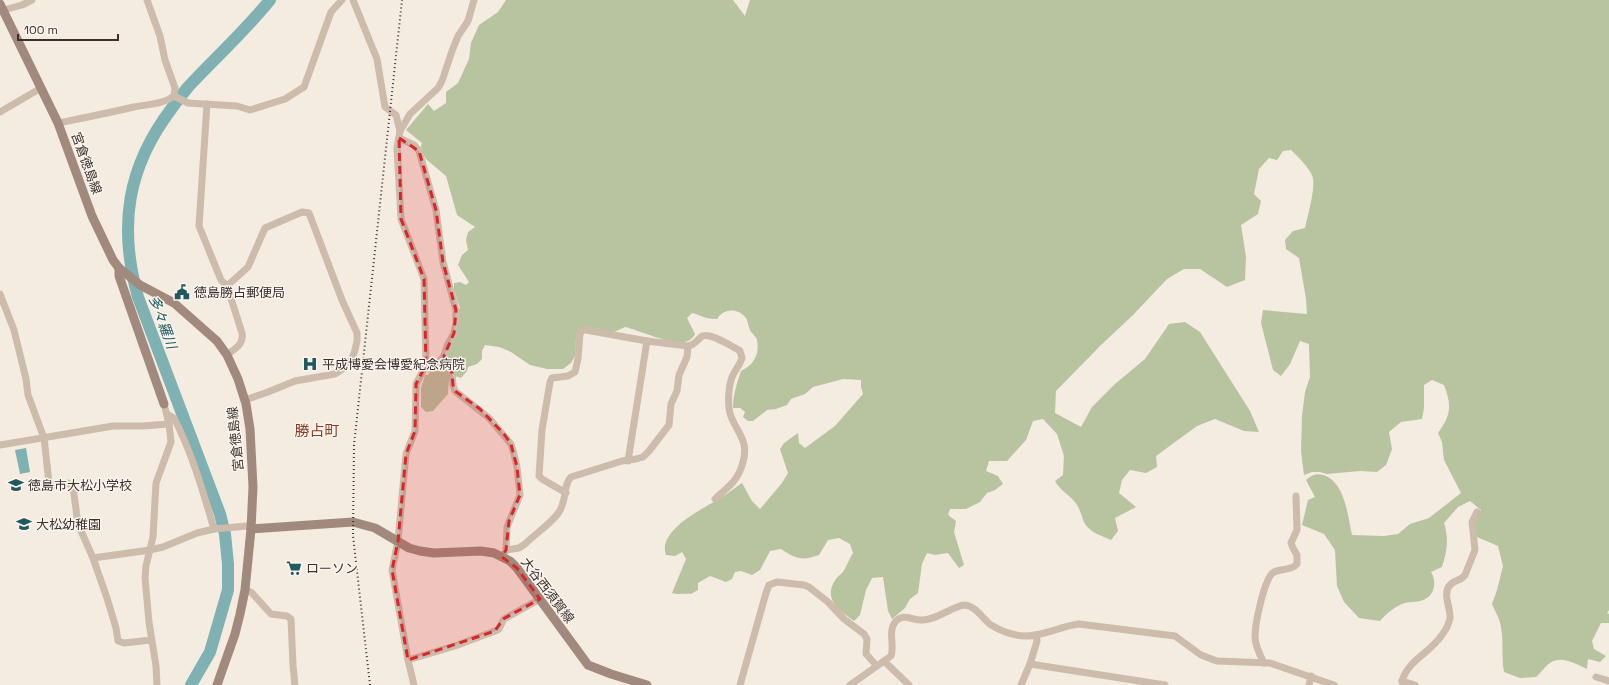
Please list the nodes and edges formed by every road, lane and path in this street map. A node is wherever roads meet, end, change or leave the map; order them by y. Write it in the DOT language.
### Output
graph roads {
  1 [pos="32,0"];
  2 [pos="147,0"];
  3 [pos="342,0"];
  4 [pos="353,0"];
  5 [pos="474,0"];
  6 [pos="2,7"];
  7 [pos="41,88"];
  8 [pos="175,96"];
  9 [pos="207,104"];
  10 [pos="0,112"];
  11 [pos="410,114"];
  12 [pos="396,115"];
  13 [pos="58,124"];
  14 [pos="400,134"];
  15 [pos="122,270"];
  16 [pos="227,286"];
  17 [pos="0,294"];
  18 [pos="647,341"];
  19 [pos="688,346"];
  20 [pos="227,355"];
  21 [pos="245,400"];
  22 [pos="164,404"];
  23 [pos="167,414"];
  24 [pos="169,424"];
  25 [pos="44,438"];
  26 [pos="0,445"];
  27 [pos="628,461"];
  28 [pos="566,493"];
  29 [pos="1296,496"];
  30 [pos="715,499"];
  31 [pos="1477,512"];
  32 [pos="252,528"];
  33 [pos="216,529"];
  34 [pos="398,541"];
  35 [pos="150,550"];
  36 [pos="504,553"];
  37 [pos="93,558"];
  38 [pos="245,590"];
  39 [pos="540,599"];
  40 [pos="1036,635"];
  41 [pos="151,640"];
  42 [pos="408,660"];
  43 [pos="884,661"];
  44 [pos="1264,663"];
  45 [pos="1030,664"];
  46 [pos="877,666"];
  47 [pos="1312,676"];
  48 [pos="1596,678"];
  49 [pos="1609,681"];
  50 [pos="1402,683"];
  51 [pos="157,685"];
  52 [pos="217,685"];
  53 [pos="295,685"];
  54 [pos="414,685"];
  55 [pos="647,685"];
  56 [pos="740,685"];
  57 [pos="850,685"];
  58 [pos="909,685"];
  59 [pos="1021,685"];
  60 [pos="1165,685"];
  61 [pos="1308,685"];
  62 [pos="1334,685"];
  63 [pos="1415,685"];
  1 -- 6 [label="street"];
  2 -- 8 [label="street"];
  3 -- 9 [label="street"];
  4 -- 12 [label="street"];
  5 -- 11 [label="street"];
  6 -- 7 [label="main road, 宮倉徳島線"];
  7 -- 10 [label="street"];
  7 -- 13 [label="main road, 宮倉徳島線"];
  8 -- 9 [label="street"];
  8 -- 13 [label="street"];
  9 -- 16 [label="street"];
  11 -- 12 [label="street"];
  11 -- 14 [label="street"];
  12 -- 14 [label="street"];
  13 -- 15 [label="main road, 宮倉徳島線"];
  14 -- 34 [label="street"];
  14 -- 36 [label="street"];
  15 -- 20 [label="main road, 宮倉徳島線"];
  15 -- 22 [label="main road"];
  16 -- 20 [label="street"];
  16 -- 21 [label="street"];
  17 -- 25 [label="street"];
  18 -- 19 [label="street"];
  18 -- 27 [label="street"];
  18 -- 28 [label="street"];
  19 -- 27 [label="street"];
  19 -- 30 [label="street"];
  20 -- 21 [label="main road, 宮倉徳島線"];
  21 -- 32 [label="main road, 宮倉徳島線"];
  22 -- 23 [label="street"];
  23 -- 24 [label="street"];
  23 -- 33 [label="street"];
  24 -- 25 [label="street"];
  24 -- 35 [label="street"];
  25 -- 26 [label="street"];
  25 -- 37 [label="street"];
  27 -- 28 [label="street"];
  28 -- 36 [label="street"];
  29 -- 44 [label="street"];
  31 -- 50 [label="street"];
  32 -- 33 [label="street"];
  32 -- 34 [label="main road, 大谷西須賀線"];
  32 -- 38 [label="main road, 宮倉徳島線"];
  33 -- 35 [label="street"];
  34 -- 36 [label="main road, 大谷西須賀線"];
  34 -- 42 [label="street"];
  35 -- 37 [label="street"];
  35 -- 41 [label="street"];
  36 -- 39 [label="main road, 大谷西須賀線"];
  37 -- 41 [label="street"];
  38 -- 52 [label="main road, 宮倉徳島線"];
  38 -- 53 [label="street"];
  39 -- 42 [label="street"];
  39 -- 55 [label="main road, 大谷西須賀線"];
  40 -- 43 [label="street"];
  40 -- 44 [label="street"];
  40 -- 45 [label="street"];
  41 -- 51 [label="street"];
  42 -- 54 [label="street"];
  43 -- 46 [label="street"];
  43 -- 58 [label="street"];
  44 -- 47 [label="street"];
  45 -- 59 [label="street"];
  45 -- 60 [label="street"];
  46 -- 56 [label="street"];
  46 -- 57 [label="street"];
  47 -- 61 [label="street"];
  47 -- 62 [label="street"];
  48 -- 49 [label="street"];
  50 -- 63 [label="street"];
}
